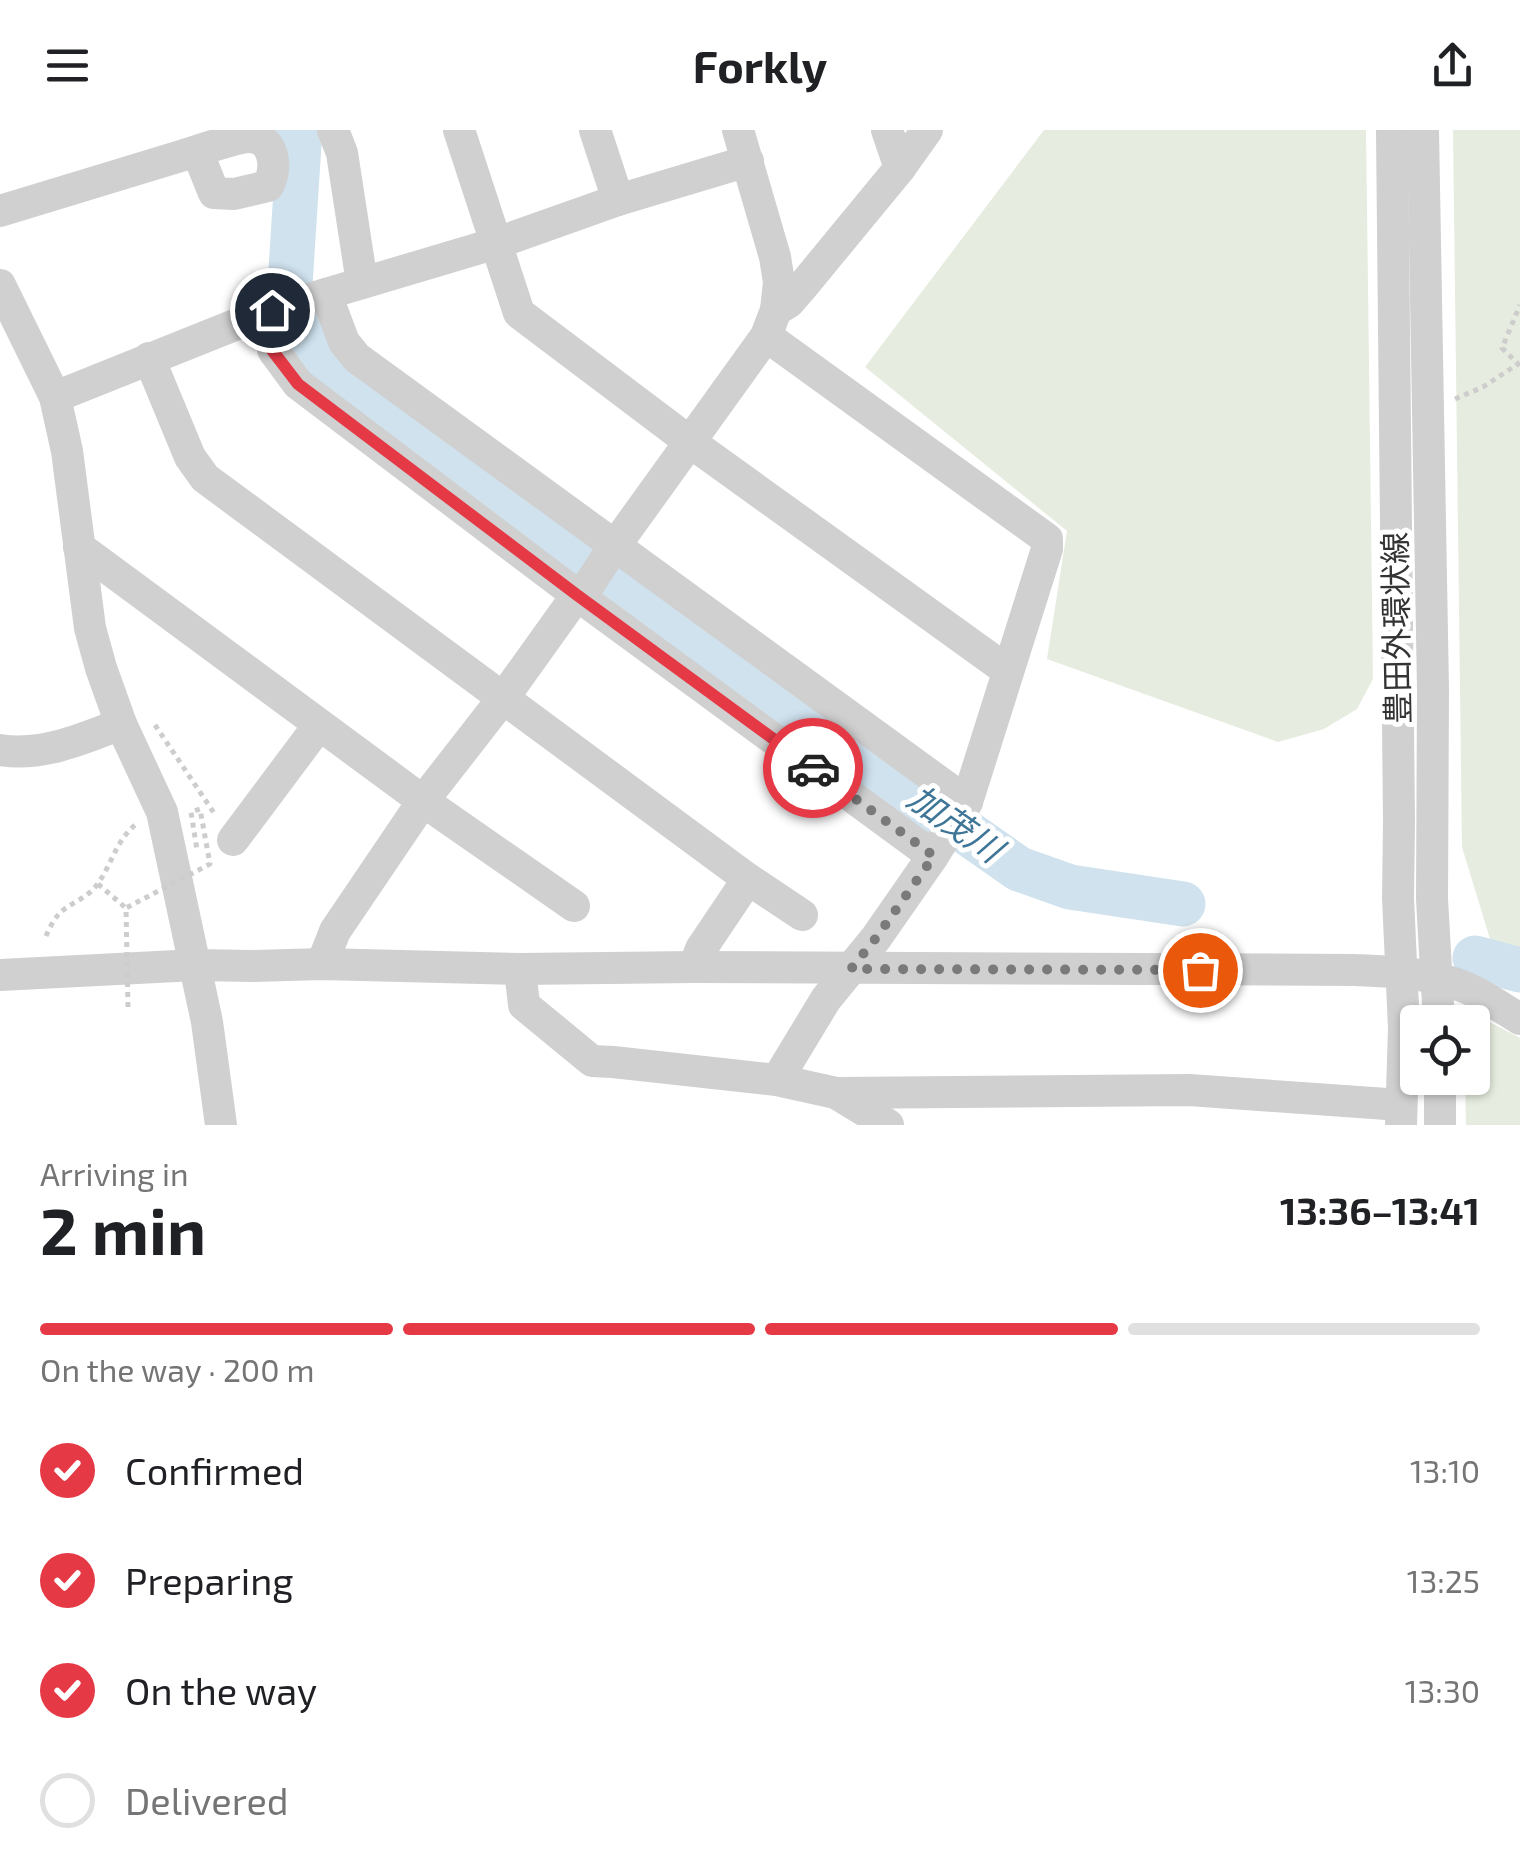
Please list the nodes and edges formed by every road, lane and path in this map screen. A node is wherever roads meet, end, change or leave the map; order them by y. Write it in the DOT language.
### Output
graph roads {
  1 [pos="333,130"];
  2 [pos="459,130"];
  3 [pos="595,130"];
  4 [pos="887,130"];
  5 [pos="927,130"];
  6 [pos="1392,130"];
  7 [pos="1424,130"];
  8 [pos="743,146"];
  9 [pos="197,151"];
  10 [pos="900,168"];
  11 [pos="618,200"];
  12 [pos="0,211"];
  13 [pos="497,243"];
  14 [pos="362,283"];
  15 [pos="0,285"];
  16 [pos="326,294"];
  17 [pos="1520,305"];
  18 [pos="272,310"];
  19 [pos="771,323"];
  20 [pos="149,358"];
  21 [pos="1519,363"];
  22 [pos="56,397"];
  23 [pos="1449,402"];
  24 [pos="690,442"];
  25 [pos="79,546"];
  26 [pos="597,570"];
  27 [pos="1008,671"];
  28 [pos="504,697"];
  29 [pos="136,722"];
  30 [pos="319,725"];
  31 [pos="0,750"];
  32 [pos="423,801"];
  33 [pos="966,802"];
  34 [pos="135,826"];
  35 [pos="224,828"];
  36 [pos="197,850"];
  37 [pos="934,855"];
  38 [pos="748,879"];
  39 [pos="98,884"];
  40 [pos="574,906"];
  41 [pos="126,908"];
  42 [pos="802,916"];
  43 [pos="46,936"];
  44 [pos="322,964"];
  45 [pos="196,965"];
  46 [pos="694,967"];
  47 [pos="520,969"];
  48 [pos="851,969"];
  49 [pos="1401,972"];
  50 [pos="0,974"];
  51 [pos="1438,978"];
  52 [pos="1439,1005"];
  53 [pos="128,1007"];
  54 [pos="1520,1020"];
  55 [pos="777,1080"];
  56 [pos="836,1093"];
  57 [pos="1440,1095"];
  58 [pos="1401,1115"];
  59 [pos="220,1125"];
  60 [pos="888,1125"];
  61 [pos="1440,1125"];
  1 -- 14 [label="street"];
  2 -- 13 [label="street"];
  3 -- 11 [label="street"];
  4 -- 10 [label="street"];
  5 -- 10 [label="street"];
  6 -- 49 [label="street, 豊田外環状線"];
  7 -- 51 [label="street, 豊田外環状線"];
  8 -- 11 [label="street"];
  8 -- 19 [label="street"];
  9 -- 12 [label="street"];
  10 -- 19 [label="street"];
  11 -- 13 [label="street"];
  13 -- 14 [label="street"];
  13 -- 24 [label="street"];
  14 -- 16 [label="street"];
  15 -- 22 [label="street"];
  16 -- 18 [label="street"];
  16 -- 26 [label="street"];
  17 -- 21 [label="path"];
  18 -- 20 [label="street"];
  18 -- 26 [label="street"];
  19 -- 24 [label="street"];
  19 -- 27 [label="street"];
  20 -- 22 [label="street"];
  20 -- 28 [label="street"];
  21 -- 23 [label="path"];
  22 -- 25 [label="street"];
  24 -- 26 [label="street"];
  24 -- 27 [label="street"];
  25 -- 29 [label="street"];
  25 -- 30 [label="street"];
  26 -- 28 [label="street"];
  26 -- 33 [label="street"];
  26 -- 37 [label="street"];
  27 -- 33 [label="street"];
  28 -- 32 [label="street"];
  28 -- 38 [label="street"];
  29 -- 31 [label="street"];
  29 -- 35 [label="path"];
  29 -- 45 [label="street"];
  30 -- 32 [label="street"];
  30 -- 35 [label="street"];
  32 -- 40 [label="street"];
  32 -- 44 [label="street"];
  33 -- 37 [label="street"];
  34 -- 39 [label="path"];
  36 -- 41 [label="path, bridge"];
  37 -- 48 [label="street"];
  38 -- 42 [label="street"];
  38 -- 46 [label="street"];
  39 -- 41 [label="path"];
  39 -- 43 [label="path"];
  41 -- 53 [label="path, bridge"];
  44 -- 45 [label="street"];
  44 -- 47 [label="street"];
  45 -- 50 [label="street"];
  45 -- 59 [label="street"];
  46 -- 47 [label="street"];
  46 -- 48 [label="street"];
  47 -- 55 [label="street"];
  48 -- 49 [label="street"];
  48 -- 55 [label="street"];
  49 -- 51 [label="street"];
  49 -- 58 [label="street, 豊田外環状線"];
  51 -- 52 [label="street, 豊田外環状線"];
  51 -- 54 [label="street"];
  55 -- 56 [label="street"];
  56 -- 58 [label="street"];
  56 -- 60 [label="street"];
  57 -- 61 [label="street"];
}
